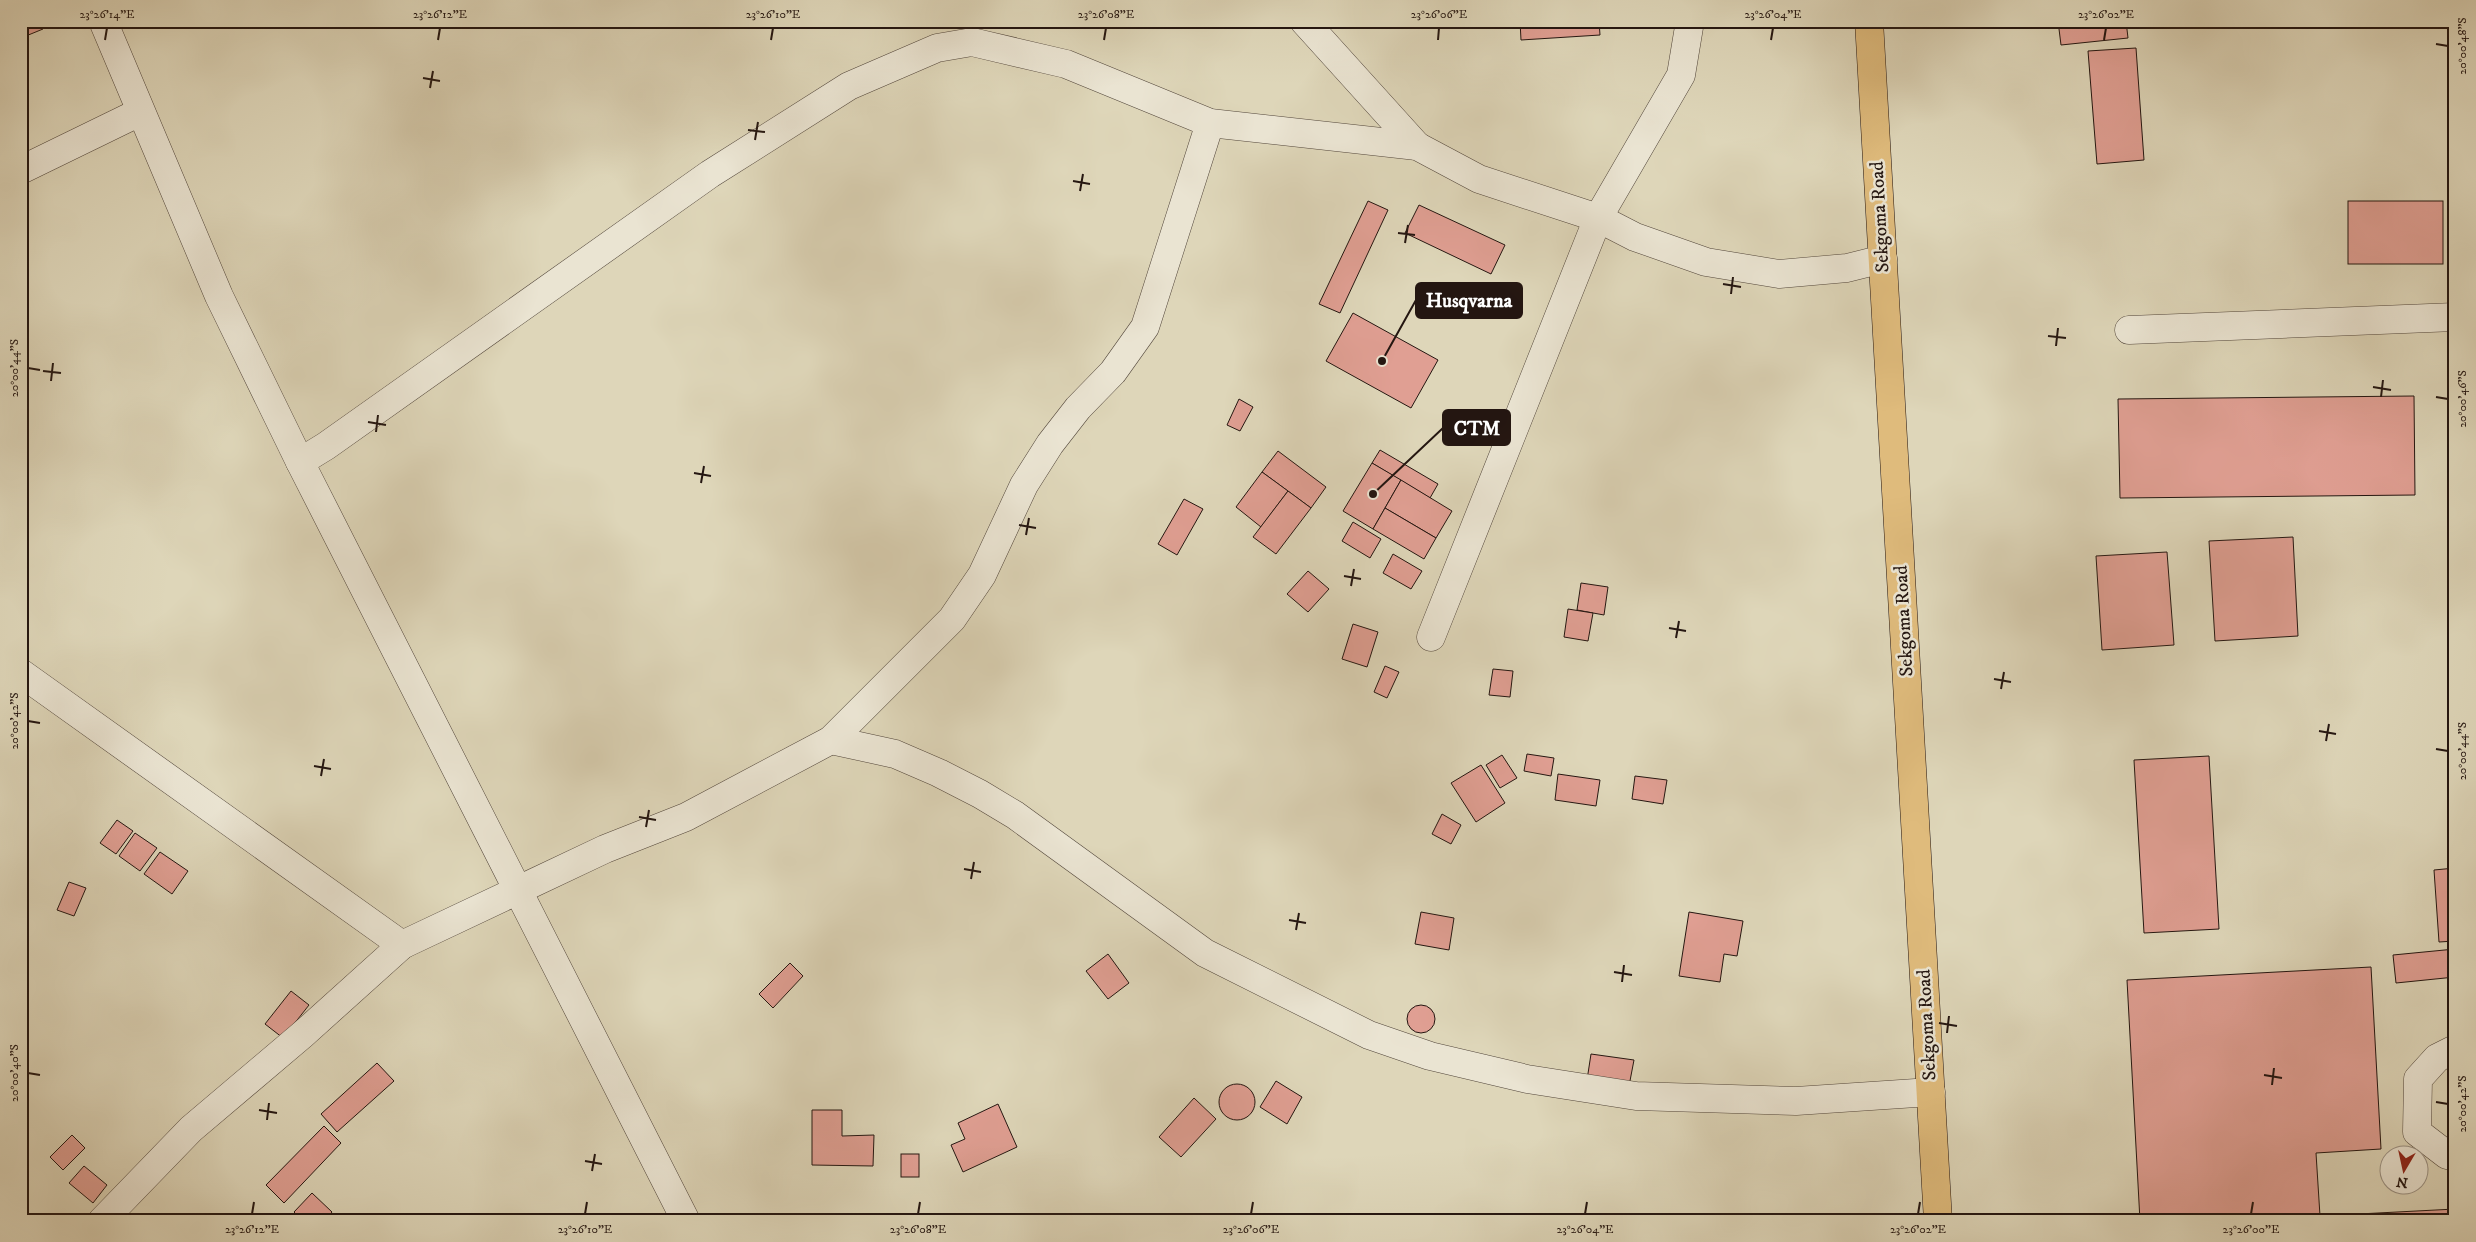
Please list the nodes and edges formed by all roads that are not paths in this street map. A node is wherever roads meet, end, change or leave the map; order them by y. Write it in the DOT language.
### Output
graph roads {
  1 [pos="103,21"];
  2 [pos="1304,21"];
  3 [pos="1690,21"];
  4 [pos="1869,21"];
  5 [pos="140,112"];
  6 [pos="1210,123"];
  7 [pos="1417,146"];
  8 [pos="21,170"];
  9 [pos="1598,218"];
  10 [pos="1883,259"];
  11 [pos="2455,318"];
  12 [pos="2129,330"];
  13 [pos="300,462"];
  14 [pos="1431,637"];
  15 [pos="21,673"];
  16 [pos="830,740"];
  17 [pos="520,890"];
  18 [pos="402,945"];
  19 [pos="2455,1049"];
  20 [pos="1931,1092"];
  21 [pos="2455,1157"];
  22 [pos="102,1221"];
  23 [pos="686,1221"];
  24 [pos="1938,1221"];
  1 -- 5 [label="street"];
  2 -- 7 [label="street"];
  3 -- 9 [label="street"];
  4 -- 10 [label="highway, Sekgoma Road"];
  5 -- 8 [label="street"];
  5 -- 13 [label="street"];
  6 -- 7 [label="street"];
  6 -- 13 [label="street"];
  6 -- 16 [label="street"];
  7 -- 9 [label="street"];
  9 -- 10 [label="street"];
  9 -- 14 [label="street"];
  10 -- 20 [label="highway, Sekgoma Road"];
  11 -- 12 [label="street"];
  13 -- 17 [label="street"];
  15 -- 18 [label="street"];
  16 -- 17 [label="street"];
  16 -- 20 [label="street"];
  17 -- 18 [label="street"];
  17 -- 23 [label="street"];
  18 -- 22 [label="street"];
  19 -- 21 [label="street"];
  20 -- 24 [label="highway, Sekgoma Road"];
}
